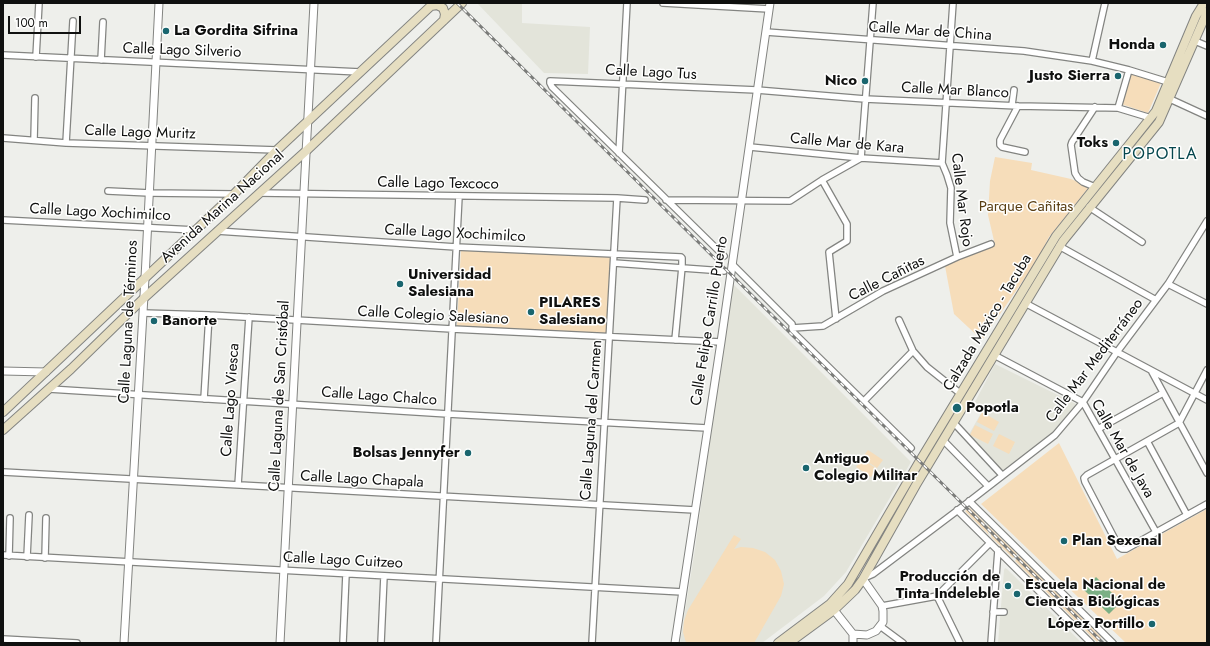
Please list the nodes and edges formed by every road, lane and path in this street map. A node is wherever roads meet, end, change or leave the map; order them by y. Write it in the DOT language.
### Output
graph roads {
  1 [pos="39,3"];
  2 [pos="159,3"];
  3 [pos="314,3"];
  4 [pos="441,3"];
  5 [pos="462,3"];
  6 [pos="627,3"];
  7 [pos="663,3"];
  8 [pos="873,3"];
  9 [pos="953,3"];
  10 [pos="1105,3"];
  11 [pos="433,4"];
  12 [pos="770,6"];
  13 [pos="1204,6"];
  14 [pos="453,11"];
  15 [pos="444,20"];
  16 [pos="73,21"];
  17 [pos="103,22"];
  18 [pos="766,32"];
  19 [pos="870,40"];
  20 [pos="1195,41"];
  21 [pos="950,45"];
  22 [pos="1207,46"];
  23 [pos="3,55"];
  24 [pos="36,57"];
  25 [pos="71,59"];
  26 [pos="102,60"];
  27 [pos="1092,61"];
  28 [pos="156,62"];
  29 [pos="310,69"];
  30 [pos="1129,70"];
  31 [pos="360,72"];
  32 [pos="1168,82"];
  33 [pos="622,84"];
  34 [pos="757,90"];
  35 [pos="1014,90"];
  36 [pos="35,98"];
  37 [pos="866,99"];
  38 [pos="1170,99"];
  39 [pos="946,102"];
  40 [pos="1015,106"];
  41 [pos="1095,107"];
  42 [pos="1118,108"];
  43 [pos="1207,116"];
  44 [pos="1151,118"];
  45 [pos="307,122"];
  46 [pos="3,138"];
  47 [pos="34,140"];
  48 [pos="66,143"];
  49 [pos="152,146"];
  50 [pos="750,147"];
  51 [pos="277,150"];
  52 [pos="306,151"];
  53 [pos="1025,152"];
  54 [pos="619,153"];
  55 [pos="861,158"];
  56 [pos="942,163"];
  57 [pos="822,180"];
  58 [pos="1095,187"];
  59 [pos="108,191"];
  60 [pos="150,193"];
  61 [pos="258,193"];
  62 [pos="234,194"];
  63 [pos="303,194"];
  64 [pos="459,196"];
  65 [pos="617,198"];
  66 [pos="646,200"];
  67 [pos="666,200"];
  68 [pos="742,200"];
  69 [pos="1089,207"];
  70 [pos="3,220"];
  71 [pos="1207,221"];
  72 [pos="148,227"];
  73 [pos="195,230"];
  74 [pos="217,232"];
  75 [pos="301,237"];
  76 [pos="1142,242"];
  77 [pos="991,244"];
  78 [pos="1060,246"];
  79 [pos="456,247"];
  80 [pos="614,254"];
  81 [pos="724,256"];
  82 [pos="957,257"];
  83 [pos="614,263"];
  84 [pos="732,264"];
  85 [pos="682,268"];
  86 [pos="724,271"];
  87 [pos="145,278"];
  88 [pos="1168,284"];
  89 [pos="144,298"];
  90 [pos="1156,300"];
  91 [pos="1025,303"];
  92 [pos="1207,304"];
  93 [pos="143,312"];
  94 [pos="209,315"];
  95 [pos="249,317"];
  96 [pos="836,319"];
  97 [pos="297,320"];
  98 [pos="899,320"];
  99 [pos="792,328"];
  100 [pos="452,329"];
  101 [pos="609,337"];
  102 [pos="675,340"];
  103 [pos="721,342"];
  104 [pos="914,350"];
  105 [pos="1117,352"];
  106 [pos="994,356"];
  107 [pos="61,358"];
  108 [pos="71,369"];
  109 [pos="1207,370"];
  110 [pos="3,371"];
  111 [pos="46,372"];
  112 [pos="1152,372"];
  113 [pos="49,389"];
  114 [pos="1163,393"];
  115 [pos="961,394"];
  116 [pos="1194,394"];
  117 [pos="138,395"];
  118 [pos="204,399"];
  119 [pos="1207,400"];
  120 [pos="244,401"];
  121 [pos="864,401"];
  122 [pos="1082,402"];
  123 [pos="292,404"];
  124 [pos="3,412"];
  125 [pos="448,414"];
  126 [pos="604,422"];
  127 [pos="954,422"];
  128 [pos="1179,422"];
  129 [pos="707,428"];
  130 [pos="1098,429"];
  131 [pos="3,430"];
  132 [pos="943,440"];
  133 [pos="1147,440"];
  134 [pos="911,448"];
  135 [pos="928,448"];
  136 [pos="936,452"];
  137 [pos="1115,459"];
  138 [pos="3,472"];
  139 [pos="1207,473"];
  140 [pos="1002,475"];
  141 [pos="910,478"];
  142 [pos="133,479"];
  143 [pos="238,485"];
  144 [pos="916,485"];
  145 [pos="988,486"];
  146 [pos="288,488"];
  147 [pos="443,496"];
  148 [pos="969,501"];
  149 [pos="1207,504"];
  150 [pos="599,505"];
  151 [pos="695,510"];
  152 [pos="957,510"];
  153 [pos="29,515"];
  154 [pos="1187,515"];
  155 [pos="10,518"];
  156 [pos="46,518"];
  157 [pos="1156,532"];
  158 [pos="990,543"];
  159 [pos="998,550"];
  160 [pos="6,556"];
  161 [pos="27,557"];
  162 [pos="45,558"];
  163 [pos="128,562"];
  164 [pos="284,570"];
  165 [pos="346,574"];
  166 [pos="384,576"];
  167 [pos="439,579"];
  168 [pos="863,579"];
  169 [pos="595,587"];
  170 [pos="682,592"];
  171 [pos="937,596"];
  172 [pos="882,606"];
  173 [pos="832,607"];
  174 [pos="993,612"];
  175 [pos="1004,612"];
  176 [pos="880,626"];
  177 [pos="853,634"];
  178 [pos="867,635"];
  179 [pos="3,639"];
  180 [pos="1087,642"];
  181 [pos="77,643"];
  182 [pos="124,643"];
  183 [pos="280,643"];
  184 [pos="343,643"];
  185 [pos="382,643"];
  186 [pos="436,643"];
  187 [pos="592,643"];
  188 [pos="674,643"];
  189 [pos="778,643"];
  190 [pos="789,643"];
  191 [pos="852,643"];
  192 [pos="866,643"];
  193 [pos="903,643"];
  194 [pos="960,643"];
  195 [pos="991,643"];
  196 [pos="1113,643"];
  1 -- 24 [label="street"];
  2 -- 28 [label="street, Calle Laguna de Términos"];
  3 -- 29 [label="street, Calle Laguna de San Cristóbal"];
  4 -- 14 [label="main road"];
  5 -- 14 [label="main road, Avenida Marina Nacional"];
  6 -- 33 [label="street"];
  7 -- 12 [label="street"];
  8 -- 19 [label="street"];
  9 -- 21 [label="street, Calle Mar Rojo"];
  10 -- 27 [label="street"];
  11 -- 15 [label="main road"];
  11 -- 31 [label="main road, Avenida Marina Nacional"];
  12 -- 18 [label="street, Calle Felipe Carrillo Puerto"];
  13 -- 20 [label="main road, Calzada México - Tacuba"];
  13 -- 32 [label="main road, Calzada México - Tacuba"];
  14 -- 15 [label="main road, Avenida Marina Nacional"];
  15 -- 52 [label="main road, Avenida Marina Nacional"];
  16 -- 25 [label="street"];
  17 -- 26 [label="street"];
  18 -- 19 [label="street, Calle Mar de China"];
  18 -- 34 [label="street, Calle Felipe Carrillo Puerto"];
  19 -- 21 [label="street, Calle Mar de China"];
  19 -- 37 [label="street"];
  20 -- 22 [label="street"];
  20 -- 38 [label="main road, Calzada México - Tacuba"];
  21 -- 27 [label="street, Calle Mar de China"];
  21 -- 39 [label="street, Calle Mar Rojo"];
  23 -- 24 [label="street, Calle Lago Silverio"];
  24 -- 25 [label="street, Calle Lago Silverio"];
  25 -- 26 [label="street, Calle Lago Silverio"];
  25 -- 48 [label="street"];
  26 -- 28 [label="street, Calle Lago Silverio"];
  27 -- 30 [label="street, Calle Mar de China"];
  28 -- 29 [label="street, Calle Lago Silverio"];
  28 -- 49 [label="street, Calle Laguna de Términos"];
  29 -- 31 [label="street, Calle Lago Silverio"];
  29 -- 45 [label="street, Calle Laguna de San Cristóbal"];
  30 -- 32 [label="street, Calle Mar de China"];
  30 -- 42 [label="street"];
  31 -- 45 [label="main road, Avenida Marina Nacional"];
  32 -- 44 [label="main road, Calzada México - Tacuba"];
  33 -- 34 [label="street, Calle Lago Tus"];
  33 -- 54 [label="street"];
  33 -- 54 [label="street, Calle Lago Tus"];
  34 -- 37 [label="street, Calle Mar Blanco"];
  34 -- 50 [label="street, Calle Felipe Carrillo Puerto"];
  35 -- 40 [label="street"];
  36 -- 47 [label="street"];
  37 -- 39 [label="street, Calle Mar Blanco"];
  37 -- 55 [label="street"];
  38 -- 43 [label="street"];
  38 -- 69 [label="main road, Calzada México - Tacuba"];
  39 -- 40 [label="street, Calle Mar Blanco"];
  39 -- 56 [label="street, Calle Mar Rojo"];
  40 -- 41 [label="street, Calle Mar Blanco"];
  40 -- 53 [label="street"];
  41 -- 42 [label="street, Calle Mar Blanco"];
  41 -- 58 [label="street"];
  42 -- 44 [label="street, Calle Mar Blanco"];
  44 -- 58 [label="main road, Calzada México - Tacuba"];
  45 -- 51 [label="main road, Avenida Marina Nacional"];
  45 -- 52 [label="street, Calle Laguna de San Cristóbal"];
  46 -- 47 [label="street, Calle Lago Muritz"];
  47 -- 48 [label="street, Calle Lago Muritz"];
  48 -- 49 [label="street, Calle Lago Muritz"];
  49 -- 51 [label="street, Calle Lago Muritz"];
  49 -- 60 [label="street, Calle Laguna de Términos"];
  50 -- 55 [label="street, Calle Mar de Kara"];
  50 -- 68 [label="street, Calle Felipe Carrillo Puerto"];
  51 -- 62 [label="main road, Avenida Marina Nacional"];
  52 -- 61 [label="main road, Avenida Marina Nacional"];
  52 -- 63 [label="street, Calle Laguna de San Cristóbal"];
  54 -- 67 [label="street"];
  55 -- 56 [label="street, Calle Mar de Kara"];
  55 -- 57 [label="street"];
  56 -- 82 [label="street, Calle Mar Rojo"];
  57 -- 68 [label="street"];
  57 -- 96 [label="street"];
  58 -- 115 [label="main road, Calzada México - Tacuba"];
  59 -- 60 [label="street"];
  60 -- 62 [label="street"];
  60 -- 72 [label="street, Calle Laguna de Términos"];
  61 -- 63 [label="street, Calle Lago Texcoco"];
  61 -- 74 [label="main road, Avenida Marina Nacional"];
  62 -- 73 [label="main road, Avenida Marina Nacional"];
  63 -- 64 [label="street, Calle Lago Texcoco"];
  63 -- 75 [label="street, Calle Laguna de San Cristóbal"];
  64 -- 65 [label="street, Calle Lago Texcoco"];
  64 -- 79 [label="street"];
  65 -- 66 [label="street, Calle Lago Texcoco"];
  65 -- 80 [label="street, Calle Laguna del Carmen"];
  67 -- 68 [label="street"];
  67 -- 81 [label="street"];
  68 -- 84 [label="street, Calle Felipe Carrillo Puerto"];
  69 -- 76 [label="street"];
  69 -- 78 [label="main road, Calzada México - Tacuba"];
  70 -- 72 [label="street, Calle Lago Xochimilco"];
  71 -- 88 [label="street, Calle Mar Mediterráneo"];
  72 -- 73 [label="street, Calle Lago Xochimilco"];
  72 -- 87 [label="street, Calle Laguna de Términos"];
  73 -- 87 [label="main road, Avenida Marina Nacional"];
  74 -- 75 [label="street, Calle Lago Xochimilco"];
  74 -- 89 [label="main road, Avenida Marina Nacional"];
  75 -- 79 [label="street, Calle Lago Xochimilco"];
  75 -- 97 [label="street, Calle Laguna de San Cristóbal"];
  77 -- 82 [label="street, Calle Cañitas"];
  78 -- 90 [label="street"];
  78 -- 91 [label="main road, Calzada México - Tacuba"];
  79 -- 80 [label="street, Calle Lago Xochimilco"];
  79 -- 100 [label="street"];
  80 -- 83 [label="street, Calle Laguna del Carmen"];
  80 -- 85 [label="street, Calle Lago Xochimilco"];
  82 -- 96 [label="street, Calle Cañitas"];
  83 -- 85 [label="street"];
  83 -- 101 [label="street, Calle Laguna del Carmen"];
  84 -- 99 [label="street"];
  84 -- 103 [label="street, Calle Felipe Carrillo Puerto"];
  85 -- 86 [label="street"];
  85 -- 102 [label="street"];
  87 -- 89 [label="street, Calle Laguna de Términos"];
  87 -- 107 [label="main road, Avenida Marina Nacional"];
  88 -- 90 [label="street, Calle Mar Mediterráneo"];
  88 -- 92 [label="street"];
  89 -- 93 [label="street, Calle Laguna de Términos"];
  89 -- 108 [label="main road, Avenida Marina Nacional"];
  90 -- 105 [label="street, Calle Mar Mediterráneo"];
  91 -- 105 [label="street"];
  91 -- 106 [label="main road, Calzada México - Tacuba"];
  93 -- 94 [label="street, Calle Colegio Salesiano"];
  93 -- 117 [label="street, Calle Laguna de Términos"];
  94 -- 95 [label="street, Calle Colegio Salesiano"];
  94 -- 118 [label="street"];
  95 -- 97 [label="street, Calle Colegio Salesiano"];
  95 -- 120 [label="street, Calle Lago Viesca"];
  96 -- 99 [label="street, Calle Cañitas"];
  97 -- 100 [label="street, Calle Colegio Salesiano"];
  97 -- 123 [label="street, Calle Laguna de San Cristóbal"];
  98 -- 104 [label="street"];
  99 -- 121 [label="street"];
  100 -- 101 [label="street, Calle Colegio Salesiano"];
  100 -- 125 [label="street"];
  101 -- 102 [label="street, Calle Colegio Salesiano"];
  101 -- 126 [label="street, Calle Laguna del Carmen"];
  102 -- 103 [label="street, Calle Colegio Salesiano"];
  103 -- 129 [label="street, Calle Felipe Carrillo Puerto"];
  104 -- 115 [label="street"];
  104 -- 121 [label="street"];
  105 -- 112 [label="street"];
  105 -- 122 [label="street, Calle Mar Mediterráneo"];
  106 -- 122 [label="street, Calle Mar de Java"];
  106 -- 127 [label="main road, Calzada México - Tacuba"];
  107 -- 108 [label="main road"];
  107 -- 111 [label="main road, Avenida Marina Nacional"];
  108 -- 113 [label="main road, Avenida Marina Nacional"];
  109 -- 116 [label="street"];
  110 -- 111 [label="street"];
  111 -- 124 [label="main road, Avenida Marina Nacional"];
  112 -- 114 [label="street"];
  112 -- 116 [label="street"];
  113 -- 117 [label="street, Calle Lago Chalco"];
  113 -- 131 [label="main road, Avenida Marina Nacional"];
  114 -- 128 [label="street"];
  114 -- 130 [label="street"];
  115 -- 135 [label="main road, Calzada México - Tacuba"];
  116 -- 119 [label="street"];
  116 -- 128 [label="street"];
  117 -- 118 [label="street, Calle Lago Chalco"];
  117 -- 142 [label="street, Calle Laguna de Términos"];
  118 -- 120 [label="street, Calle Lago Chalco"];
  120 -- 123 [label="street, Calle Lago Chalco"];
  120 -- 143 [label="street, Calle Lago Viesca"];
  121 -- 134 [label="street"];
  122 -- 130 [label="street, Calle Mar de Java"];
  122 -- 140 [label="street, Calle Mar Mediterráneo"];
  123 -- 125 [label="street, Calle Lago Chalco"];
  123 -- 146 [label="street, Calle Laguna de San Cristóbal"];
  125 -- 126 [label="street, Calle Lago Chalco"];
  125 -- 147 [label="street"];
  126 -- 129 [label="street, Calle Lago Chalco"];
  126 -- 150 [label="street, Calle Laguna del Carmen"];
  127 -- 132 [label="main road, Calzada México - Tacuba"];
  127 -- 140 [label="street"];
  128 -- 133 [label="street"];
  128 -- 139 [label="street"];
  129 -- 151 [label="street, Calle Felipe Carrillo Puerto"];
  130 -- 137 [label="street, Calle Mar de Java"];
  132 -- 136 [label="main road, Calzada México - Tacuba"];
  132 -- 145 [label="street"];
  133 -- 137 [label="street"];
  133 -- 154 [label="street"];
  135 -- 136 [label="main road"];
  135 -- 141 [label="main road, Calzada México - Tacuba"];
  136 -- 144 [label="main road, Calzada México - Tacuba"];
  137 -- 157 [label="street, Calle Mar de Java"];
  137 -- 157 [label="street"];
  138 -- 142 [label="street, Calle Lago Chapala"];
  140 -- 145 [label="street, Calle Mar Mediterráneo"];
  141 -- 144 [label="main road"];
  141 -- 173 [label="main road, Calzada México - Tacuba"];
  142 -- 143 [label="street, Calle Lago Chapala"];
  142 -- 163 [label="street, Calle Laguna de Términos"];
  143 -- 146 [label="street, Calle Lago Chapala"];
  144 -- 168 [label="main road, Calzada México - Tacuba"];
  145 -- 148 [label="street, Calle Mar Mediterráneo"];
  146 -- 147 [label="street, Calle Lago Chapala"];
  146 -- 164 [label="street, Calle Laguna de San Cristóbal"];
  147 -- 150 [label="street, Calle Lago Chapala"];
  147 -- 167 [label="street"];
  148 -- 152 [label="street, Calle Mar Mediterráneo"];
  148 -- 196 [label="street"];
  149 -- 154 [label="street"];
  150 -- 151 [label="street, Calle Lago Chapala"];
  150 -- 169 [label="street, Calle Laguna del Carmen"];
  151 -- 170 [label="street, Calle Felipe Carrillo Puerto"];
  152 -- 158 [label="street"];
  152 -- 168 [label="street, Calle Mar Mediterráneo"];
  153 -- 161 [label="street"];
  154 -- 157 [label="street"];
  155 -- 160 [label="street"];
  156 -- 162 [label="street"];
  158 -- 159 [label="street"];
  158 -- 171 [label="street"];
  159 -- 174 [label="street"];
  159 -- 180 [label="street"];
  160 -- 161 [label="street, Calle Lago Cuitzeo"];
  161 -- 162 [label="street, Calle Lago Cuitzeo"];
  162 -- 163 [label="street, Calle Lago Cuitzeo"];
  163 -- 164 [label="street, Calle Lago Cuitzeo"];
  163 -- 182 [label="street, Calle Laguna de Términos"];
  164 -- 165 [label="street, Calle Lago Cuitzeo"];
  164 -- 183 [label="street, Calle Laguna de San Cristóbal"];
  165 -- 166 [label="street, Calle Lago Cuitzeo"];
  165 -- 184 [label="street"];
  166 -- 167 [label="street, Calle Lago Cuitzeo"];
  166 -- 185 [label="street"];
  167 -- 169 [label="street, Calle Lago Cuitzeo"];
  167 -- 186 [label="street"];
  168 -- 172 [label="street"];
  168 -- 173 [label="main road, Calzada México - Tacuba"];
  169 -- 170 [label="street, Calle Lago Cuitzeo"];
  169 -- 187 [label="street, Calle Laguna del Carmen"];
  170 -- 188 [label="street, Calle Felipe Carrillo Puerto"];
  171 -- 172 [label="street"];
  171 -- 194 [label="street"];
  172 -- 176 [label="street"];
  173 -- 177 [label="street"];
  173 -- 189 [label="main road, Calzada México - Tacuba"];
  173 -- 190 [label="main road, Calzada México - Tacuba"];
  174 -- 175 [label="street"];
  174 -- 195 [label="street"];
  176 -- 178 [label="street"];
  176 -- 193 [label="street"];
  177 -- 178 [label="street"];
  177 -- 191 [label="street"];
  178 -- 192 [label="street"];
  179 -- 181 [label="street"];
}
